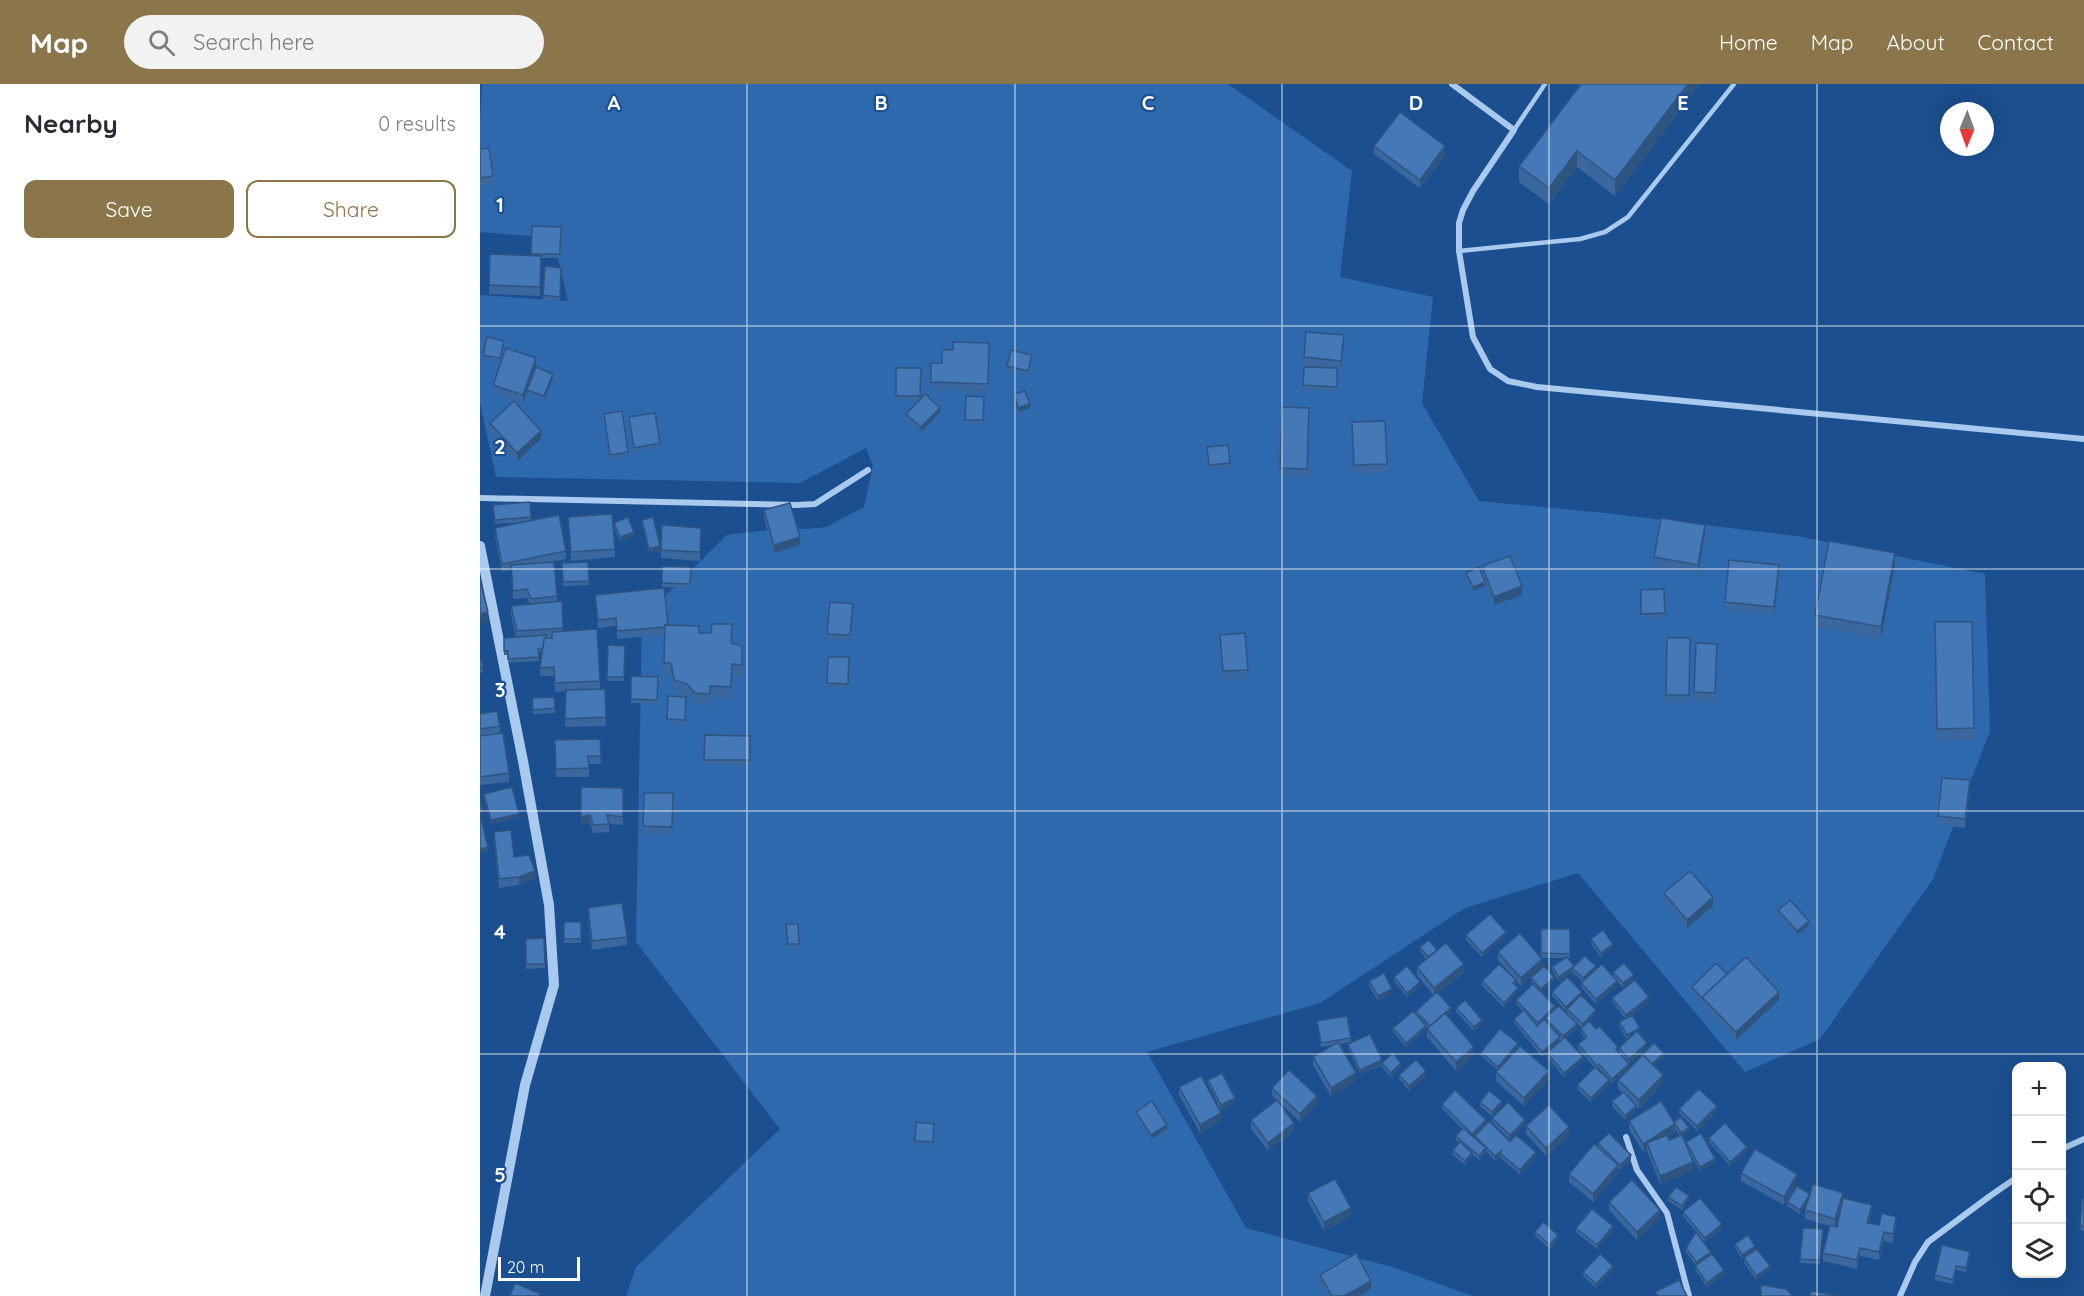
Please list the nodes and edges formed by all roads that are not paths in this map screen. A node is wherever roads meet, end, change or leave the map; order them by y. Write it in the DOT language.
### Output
graph roads {
  1 [pos="1452,84"];
  2 [pos="1545,84"];
  3 [pos="1734,84"];
  4 [pos="1514,130"];
  5 [pos="1459,251"];
  6 [pos="2084,439"];
  7 [pos="868,470"];
  8 [pos="480,498"];
  9 [pos="480,546"];
  10 [pos="1626,1137"];
  11 [pos="2084,1139"];
  12 [pos="2066,1147"];
  13 [pos="2012,1181"];
  14 [pos="485,1296"];
  15 [pos="1689,1296"];
  16 [pos="1900,1296"];
  1 -- 4 [label="street"];
  2 -- 4 [label="lane"];
  3 -- 5 [label="lane"];
  4 -- 5 [label="street"];
  5 -- 6 [label="street"];
  7 -- 8 [label="street"];
  9 -- 14 [label="street"];
  10 -- 15 [label="street"];
  11 -- 12 [label="street"];
  13 -- 16 [label="street"];
}
